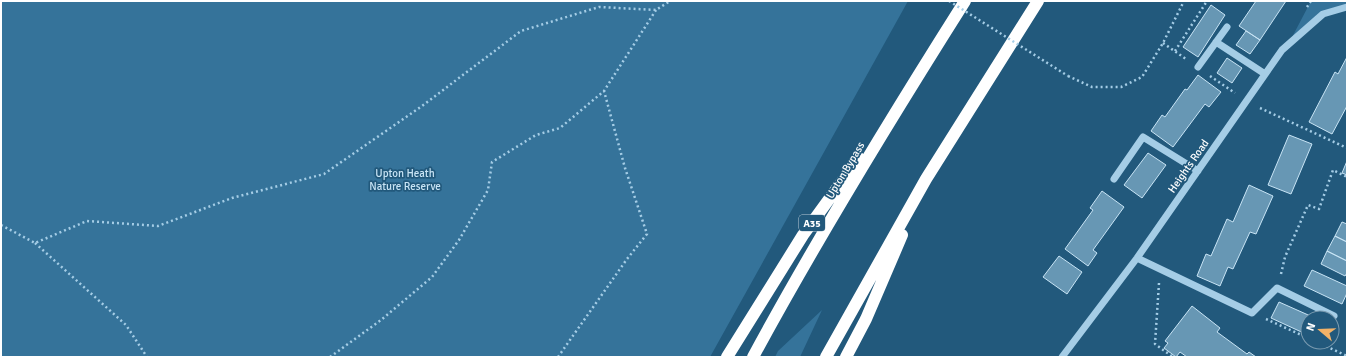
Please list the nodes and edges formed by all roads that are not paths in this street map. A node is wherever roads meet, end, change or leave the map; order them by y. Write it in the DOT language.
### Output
graph roads {
  1 [pos="965,1"];
  2 [pos="1038,1"];
  3 [pos="1347,7"];
  4 [pos="1227,27"];
  5 [pos="1216,42"];
  6 [pos="1198,68"];
  7 [pos="1265,74"];
  8 [pos="906,94"];
  9 [pos="1198,171"];
  10 [pos="926,179"];
  11 [pos="1114,179"];
  12 [pos="1137,258"];
  13 [pos="1322,310"];
  14 [pos="728,357"];
  15 [pos="753,357"];
  16 [pos="826,357"];
  17 [pos="846,357"];
  18 [pos="1062,357"];
  1 -- 8 [label="highway, Upton Bypass / A35"];
  2 -- 10 [label="highway"];
  3 -- 7 [label="street, Heights Road"];
  4 -- 5 [label="street"];
  5 -- 6 [label="street"];
  5 -- 7 [label="street"];
  7 -- 9 [label="street, Heights Road"];
  8 -- 14 [label="highway, A35"];
  8 -- 15 [label="highway, Upton Bypass / A35"];
  9 -- 11 [label="street"];
  9 -- 12 [label="street, Heights Road"];
  10 -- 16 [label="highway"];
  10 -- 17 [label="highway"];
  12 -- 13 [label="street"];
  12 -- 18 [label="street, Heights Road"];
}
